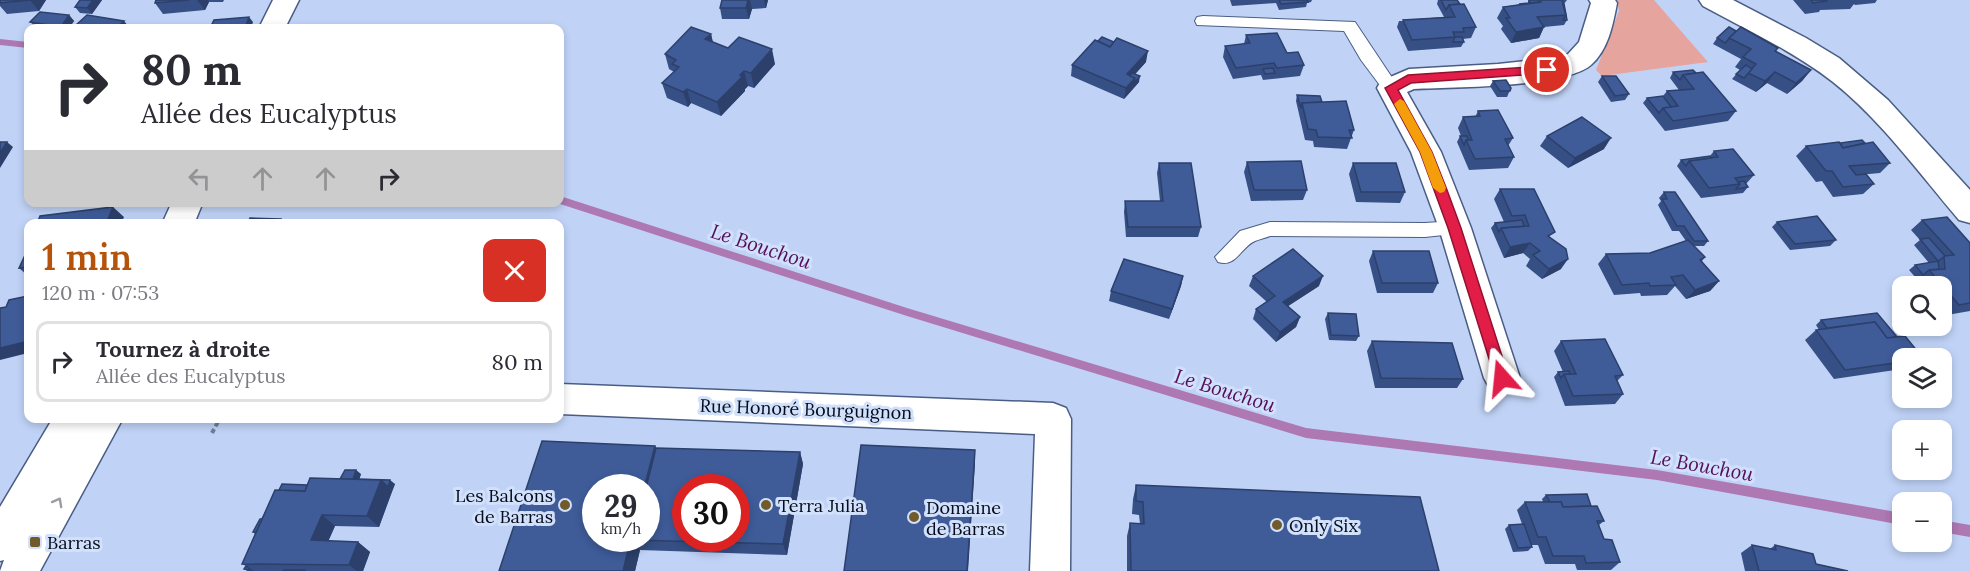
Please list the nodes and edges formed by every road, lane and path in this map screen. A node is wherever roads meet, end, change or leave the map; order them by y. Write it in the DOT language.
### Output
graph roads {
  1 [pos="286,0"];
  2 [pos="305,0"];
  3 [pos="1602,0"];
  4 [pos="1712,0"];
  5 [pos="1203,21"];
  6 [pos="274,24"];
  7 [pos="294,24"];
  8 [pos="1391,88"];
  9 [pos="1970,210"];
  10 [pos="1455,228"];
  11 [pos="1225,258"];
  12 [pos="1502,378"];
  13 [pos="564,399"];
  14 [pos="70,423"];
  15 [pos="102,423"];
  16 [pos="217,423"];
  17 [pos="212,433"];
  18 [pos="0,543"];
  19 [pos="19,571"];
  20 [pos="1050,571"];
  1 -- 6 [label="street"];
  2 -- 7 [label="street"];
  3 -- 8 [label="street"];
  4 -- 9 [label="street"];
  5 -- 8 [label="lane"];
  8 -- 10 [label="street"];
  10 -- 11 [label="lane"];
  10 -- 12 [label="street"];
  13 -- 20 [label="street, Rue Honoré Bourguignon"];
  14 -- 18 [label="street"];
  19 -- 15 [label="street, one-way"];
  16 -- 17 [label="path"];
}
